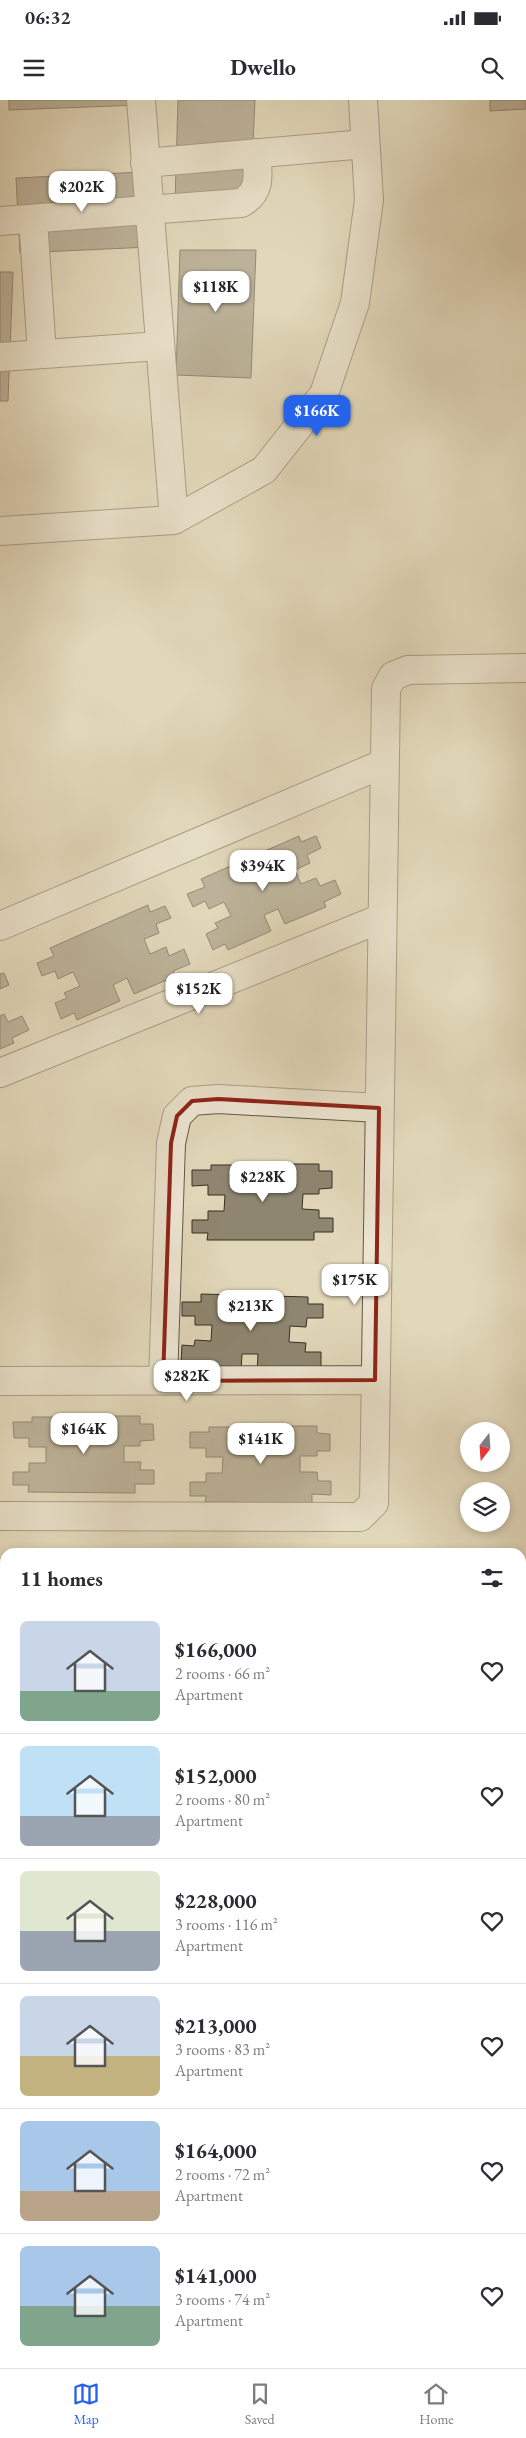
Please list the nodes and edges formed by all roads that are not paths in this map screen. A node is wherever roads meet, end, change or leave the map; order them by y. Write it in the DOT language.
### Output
graph roads {
  1 [pos="140,100"];
  2 [pos="362,100"];
  3 [pos="365,144"];
  4 [pos="256,153"];
  5 [pos="145,163"];
  6 [pos="149,210"];
  7 [pos="33,219"];
  8 [pos="0,221"];
  9 [pos="160,346"];
  10 [pos="42,354"];
  11 [pos="0,357"];
  12 [pos="174,520"];
  13 [pos="0,531"];
  14 [pos="526,668"];
  15 [pos="385,763"];
  16 [pos="382,918"];
  17 [pos="0,926"];
  18 [pos="0,1073"];
  19 [pos="379,1108"];
  20 [pos="375,1380"];
  21 [pos="0,1381"];
  22 [pos="163,1381"];
  23 [pos="0,1516"];
  1 -- 5 [label="street"];
  2 -- 3 [label="street"];
  3 -- 4 [label="street"];
  3 -- 12 [label="street"];
  4 -- 5 [label="street"];
  4 -- 6 [label="street"];
  5 -- 6 [label="street"];
  6 -- 7 [label="street"];
  6 -- 9 [label="street"];
  7 -- 8 [label="street"];
  7 -- 10 [label="street"];
  9 -- 10 [label="street"];
  9 -- 12 [label="street"];
  10 -- 11 [label="street"];
  12 -- 13 [label="street"];
  14 -- 15 [label="street"];
  15 -- 16 [label="street"];
  15 -- 17 [label="street"];
  16 -- 18 [label="street"];
  16 -- 19 [label="street"];
  19 -- 20 [label="street"];
  19 -- 22 [label="street"];
  20 -- 22 [label="street"];
  20 -- 23 [label="street"];
  21 -- 22 [label="street"];
}
